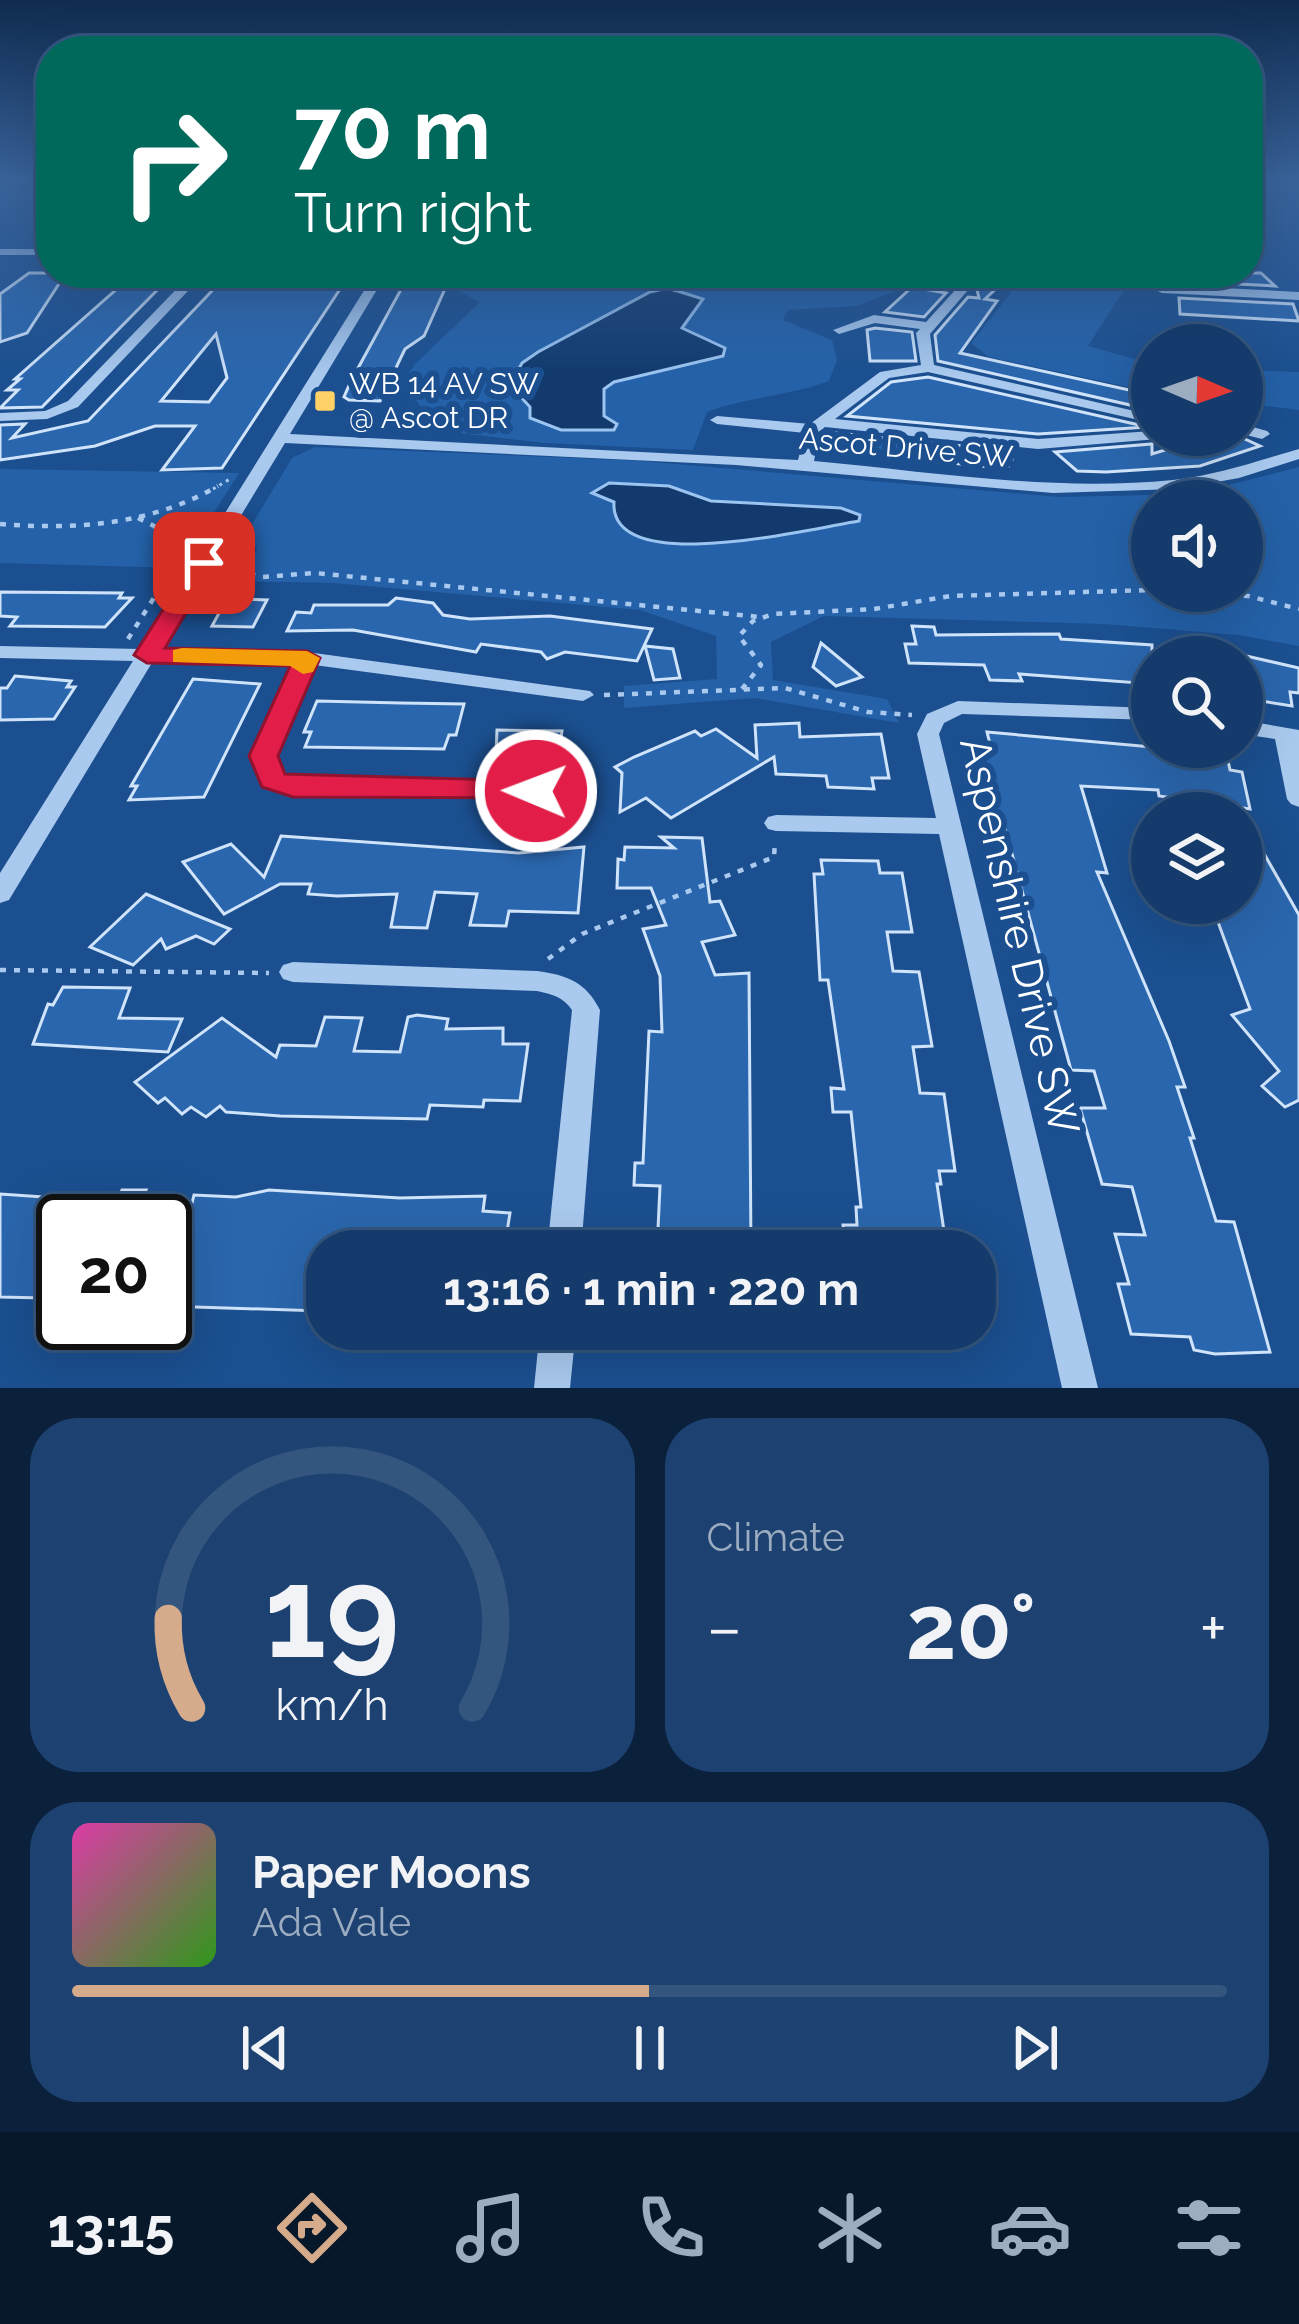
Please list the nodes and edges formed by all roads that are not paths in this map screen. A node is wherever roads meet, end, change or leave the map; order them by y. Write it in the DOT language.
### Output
graph roads {
  1 [pos="0,252"];
  2 [pos="36,252"];
  3 [pos="185,288"];
  4 [pos="372,288"];
  5 [pos="963,288"];
  6 [pos="1159,288"];
  7 [pos="1299,296"];
  8 [pos="929,326"];
  9 [pos="839,330"];
  10 [pos="928,368"];
  11 [pos="1131,414"];
  12 [pos="0,417"];
  13 [pos="717,420"];
  14 [pos="819,426"];
  15 [pos="285,431"];
  16 [pos="1131,437"];
  17 [pos="1038,444"];
  18 [pos="1299,454"];
  19 [pos="805,465"];
  20 [pos="1041,488"];
  21 [pos="0,652"];
  22 [pos="147,655"];
  23 [pos="307,658"];
  24 [pos="583,694"];
  25 [pos="1131,713"];
  26 [pos="1292,735"];
  27 [pos="536,791"];
  28 [pos="1299,799"];
  29 [pos="776,824"];
  30 [pos="948,826"];
  31 [pos="3,886"];
  32 [pos="293,972"];
  33 [pos="566,1230"];
  34 [pos="555,1350"];
  35 [pos="552,1388"];
  36 [pos="1080,1388"];
  1 -- 2 [label="street"];
  3 -- 12 [label="street"];
  4 -- 15 [label="street"];
  5 -- 8 [label="street"];
  6 -- 7 [label="street"];
  8 -- 9 [label="street"];
  8 -- 10 [label="street"];
  10 -- 11 [label="street"];
  10 -- 14 [label="street"];
  13 -- 14 [label="street"];
  14 -- 17 [label="street"];
  14 -- 19 [label="street"];
  15 -- 19 [label="street, Ascot Drive SW"];
  15 -- 22 [label="street"];
  16 -- 17 [label="street"];
  17 -- 20 [label="street"];
  18 -- 20 [label="street, Ascot Drive SW"];
  19 -- 20 [label="street, Ascot Drive SW"];
  21 -- 22 [label="street"];
  22 -- 23 [label="street"];
  22 -- 31 [label="street"];
  23 -- 24 [label="street"];
  23 -- 27 [label="street"];
  25 -- 30 [label="street, Aspenshire Drive SW"];
  26 -- 28 [label="street"];
  29 -- 30 [label="street"];
  30 -- 36 [label="street, Aspenshire Drive SW"];
  32 -- 33 [label="street"];
  34 -- 35 [label="street"];
}
